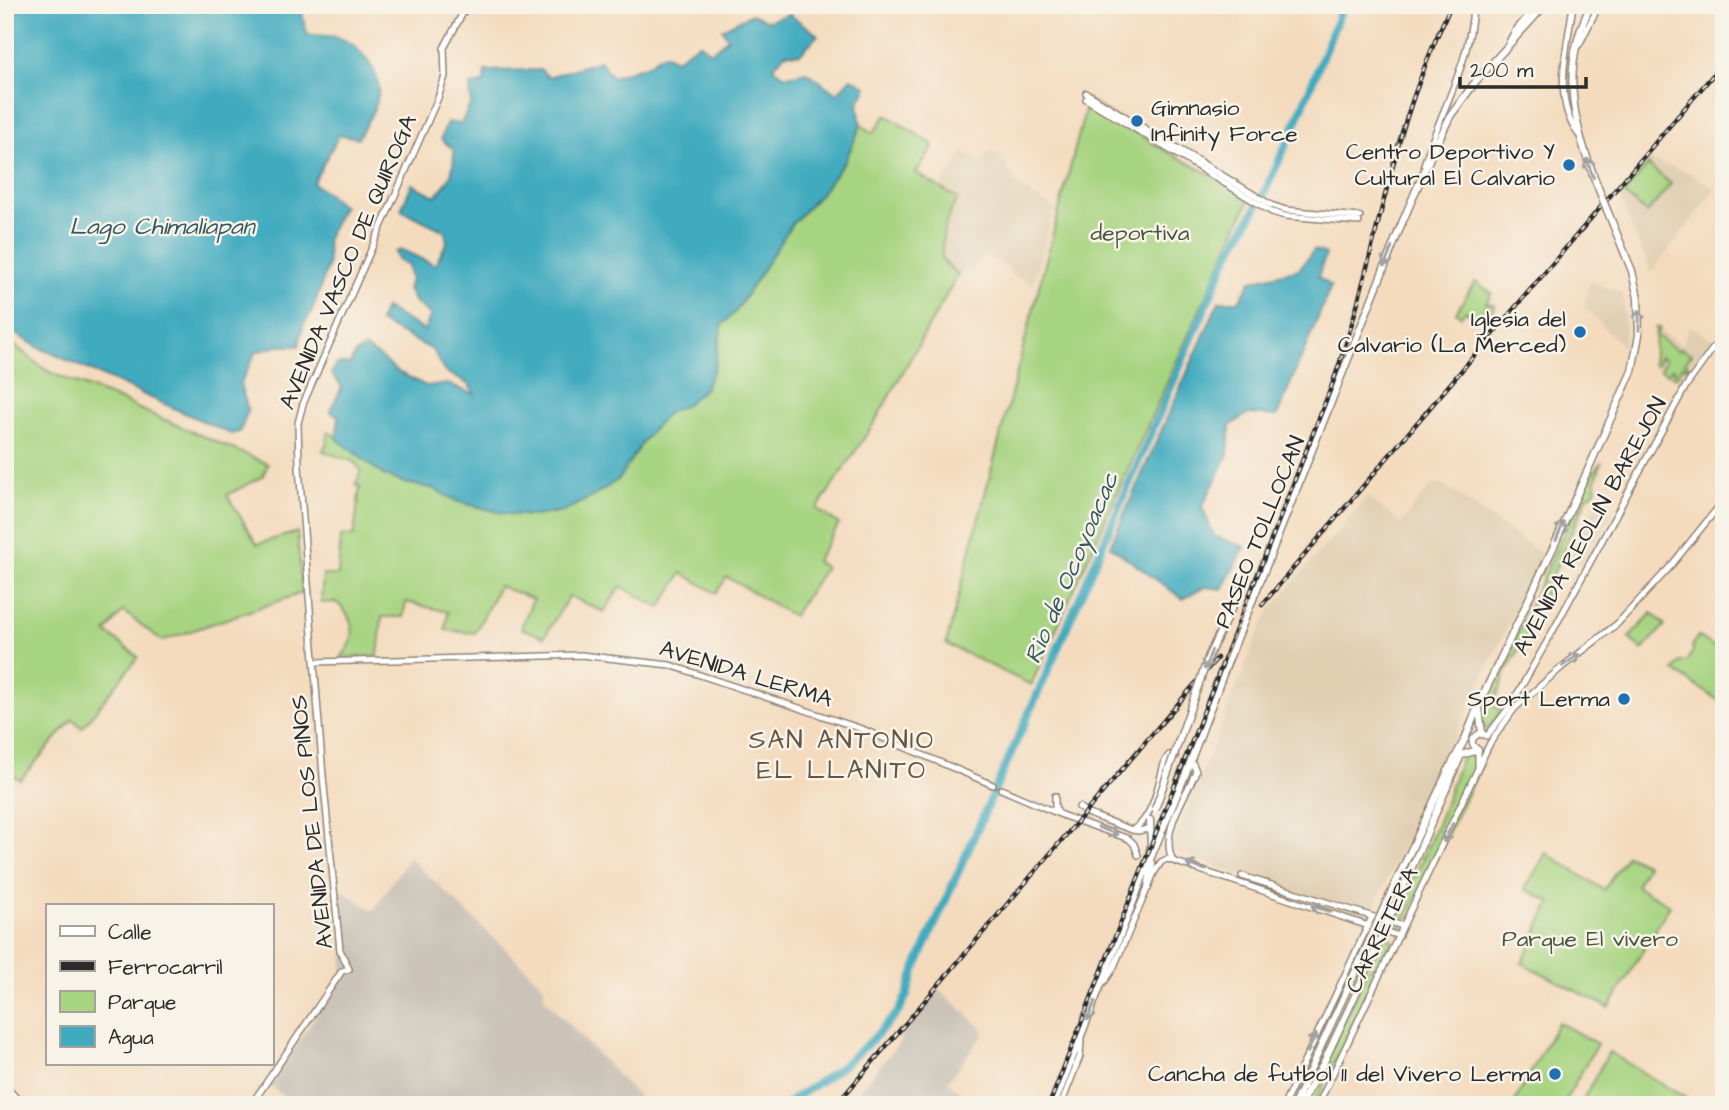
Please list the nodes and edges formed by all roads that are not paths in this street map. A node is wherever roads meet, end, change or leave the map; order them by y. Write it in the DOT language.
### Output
graph roads {
  1 [pos="467,5"];
  2 [pos="1473,5"];
  3 [pos="1536,5"];
  4 [pos="1545,5"];
  5 [pos="1573,5"];
  6 [pos="1591,5"];
  7 [pos="1599,5"];
  8 [pos="1507,45"];
  9 [pos="1573,61"];
  10 [pos="1086,96"];
  11 [pos="1579,135"];
  12 [pos="1415,195"];
  13 [pos="1360,220"];
  14 [pos="1724,333"];
  15 [pos="1724,500"];
  16 [pos="1247,576"];
  17 [pos="602,656"];
  18 [pos="601,663"];
  19 [pos="315,665"];
  20 [pos="1479,704"];
  21 [pos="1513,706"];
  22 [pos="1485,734"];
  23 [pos="1489,746"];
  24 [pos="1474,752"];
  25 [pos="1175,756"];
  26 [pos="1477,759"];
  27 [pos="1193,764"];
  28 [pos="1478,771"];
  29 [pos="993,785"];
  30 [pos="1001,789"];
  31 [pos="1043,806"];
  32 [pos="1079,807"];
  33 [pos="1061,814"];
  34 [pos="1084,816"];
  35 [pos="1069,817"];
  36 [pos="1150,820"];
  37 [pos="1148,829"];
  38 [pos="1132,830"];
  39 [pos="1153,854"];
  40 [pos="1138,855"];
  41 [pos="1171,859"];
  42 [pos="1146,869"];
  43 [pos="1148,888"];
  44 [pos="1259,888"];
  45 [pos="1362,914"];
  46 [pos="1371,917"];
  47 [pos="1359,922"];
  48 [pos="1387,922"];
  49 [pos="1368,925"];
  50 [pos="1403,926"];
  51 [pos="1383,930"];
  52 [pos="1399,936"];
  53 [pos="1366,972"];
  54 [pos="1381,973"];
  55 [pos="1101,986"];
  56 [pos="5,1086"];
  57 [pos="1057,1104"];
  58 [pos="23,1105"];
  59 [pos="251,1105"];
  60 [pos="1284,1105"];
  61 [pos="1294,1105"];
  62 [pos="1300,1105"];
  63 [pos="1318,1105"];
  1 -- 19 [label="street, AVENIDA VASCO DE QUIROGA"];
  2 -- 12 [label="street"];
  3 -- 8 [label="street"];
  4 -- 8 [label="highway, PASEO TOLLOCAN"];
  5 -- 11 [label="street"];
  6 -- 9 [label="highway"];
  7 -- 9 [label="street"];
  8 -- 12 [label="highway, PASEO TOLLOCAN"];
  9 -- 11 [label="highway"];
  10 -- 13 [label="street"];
  20 -- 11 [label="highway, one-way, bridge"];
  12 -- 39 [label="highway, PASEO TOLLOCAN, one-way, bridge"];
  14 -- 21 [label="street, AVENIDA REOLIN BAREJON"];
  21 -- 15 [label="street, one-way"];
  16 -- 36 [label="highway, one-way, bridge"];
  17 -- 18 [label="street"];
  17 -- 19 [label="street, AVENIDA LERMA"];
  17 -- 29 [label="street, AVENIDA LERMA"];
  19 -- 59 [label="street, AVENIDA DE LOS PINOS"];
  20 -- 22 [label="highway"];
  20 -- 61 [label="highway, bridge"];
  21 -- 22 [label="street, AVENIDA REOLIN BAREJON"];
  21 -- 23 [label="street, CARRETERA"];
  22 -- 23 [label="street"];
  22 -- 24 [label="street"];
  23 -- 24 [label="street"];
  23 -- 28 [label="street, CARRETERA"];
  24 -- 26 [label="highway"];
  24 -- 48 [label="highway"];
  25 -- 38 [label="street"];
  26 -- 28 [label="street"];
  27 -- 41 [label="street"];
  28 -- 50 [label="street, CARRETERA, one-way"];
  30 -- 31 [label="street"];
  31 -- 33 [label="street"];
  31 -- 33 [label="street"];
  32 -- 38 [label="street"];
  33 -- 35 [label="street"];
  34 -- 35 [label="street"];
  35 -- 40 [label="street, one-way"];
  36 -- 37 [label="highway"];
  36 -- 42 [label="highway"];
  37 -- 38 [label="street"];
  39 -- 42 [label="highway, PASEO TOLLOCAN"];
  39 -- 43 [label="highway"];
  41 -- 43 [label="street"];
  44 -- 41 [label="street, one-way"];
  42 -- 55 [label="highway, PASEO TOLLOCAN"];
  43 -- 55 [label="street"];
  44 -- 45 [label="street"];
  47 -- 44 [label="street, one-way"];
  45 -- 46 [label="street"];
  45 -- 47 [label="street"];
  46 -- 48 [label="street"];
  46 -- 49 [label="street"];
  47 -- 49 [label="street"];
  48 -- 50 [label="street"];
  48 -- 51 [label="highway"];
  49 -- 51 [label="street"];
  60 -- 49 [label="street, one-way"];
  50 -- 52 [label="street, CARRETERA"];
  51 -- 52 [label="street"];
  51 -- 53 [label="highway"];
  52 -- 54 [label="street, CARRETERA"];
  53 -- 54 [label="street"];
  53 -- 62 [label="highway"];
  54 -- 63 [label="street, CARRETERA"];
  55 -- 57 [label="highway, PASEO TOLLOCAN, one-way"];
  56 -- 58 [label="street"];
}
